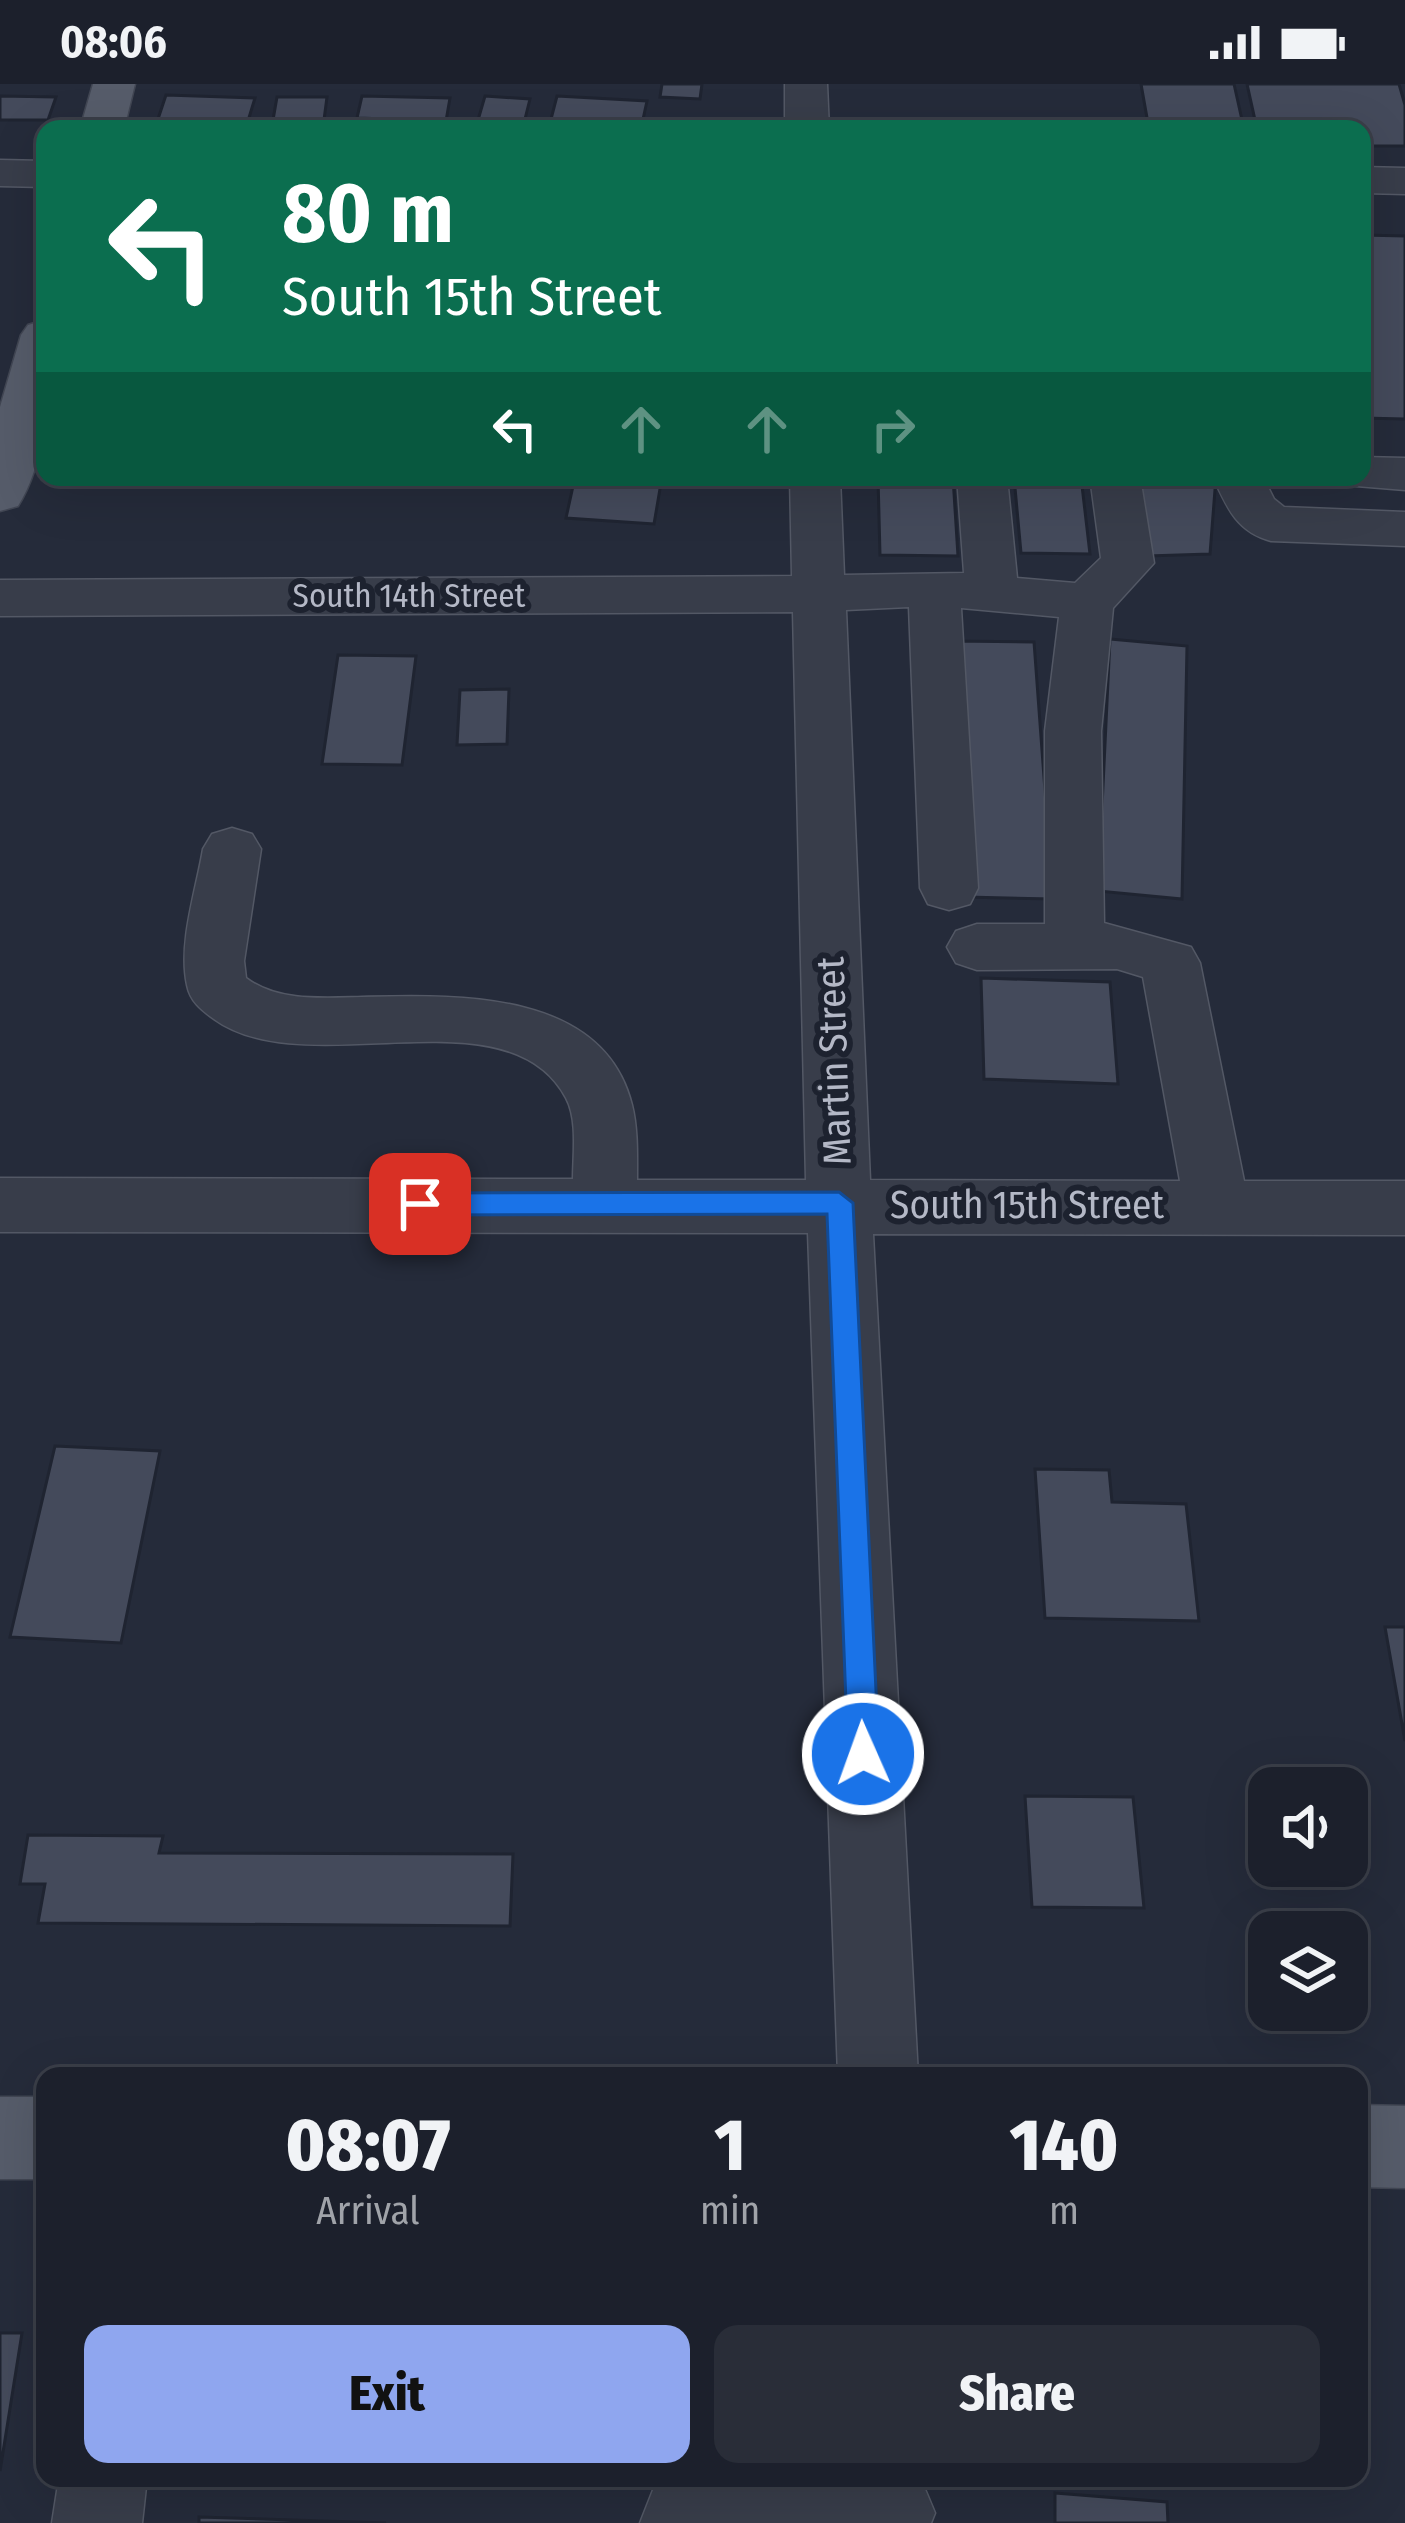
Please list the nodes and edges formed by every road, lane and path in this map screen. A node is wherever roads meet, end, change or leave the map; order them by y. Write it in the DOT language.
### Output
graph roads {
  1 [pos="114,84"];
  2 [pos="806,84"];
  3 [pos="104,120"];
  4 [pos="807,120"];
  5 [pos="0,173"];
  6 [pos="36,174"];
  7 [pos="1371,180"];
  8 [pos="1405,181"];
  9 [pos="36,367"];
  10 [pos="1371,473"];
  11 [pos="1405,474"];
  12 [pos="814,486"];
  13 [pos="983,486"];
  14 [pos="1116,486"];
  15 [pos="1242,486"];
  16 [pos="0,494"];
  17 [pos="1405,529"];
  18 [pos="934,588"];
  19 [pos="992,590"];
  20 [pos="817,594"];
  21 [pos="0,598"];
  22 [pos="1087,602"];
  23 [pos="232,849"];
  24 [pos="949,887"];
  25 [pos="1075,946"];
  26 [pos="977,947"];
  27 [pos="839,1203"];
  28 [pos="606,1204"];
  29 [pos="0,1205"];
  30 [pos="1217,1206"];
  31 [pos="1405,1208"];
  32 [pos="878,2067"];
  33 [pos="0,2138"];
  34 [pos="36,2138"];
  35 [pos="1368,2146"];
  36 [pos="1405,2146"];
  37 [pos="103,2487"];
  38 [pos="891,2505"];
  39 [pos="684,2507"];
  40 [pos="98,2523"];
  1 -- 3 [label="main road"];
  2 -- 4 [label="street"];
  5 -- 6 [label="street"];
  7 -- 8 [label="street"];
  9 -- 16 [label="main road"];
  10 -- 11 [label="street"];
  12 -- 20 [label="street, Martin Street"];
  13 -- 19 [label="street"];
  14 -- 22 [label="street"];
  15 -- 17 [label="street"];
  18 -- 19 [label="street, South 14th Street"];
  18 -- 20 [label="street, South 14th Street"];
  18 -- 24 [label="street"];
  19 -- 22 [label="street, South 14th Street"];
  20 -- 21 [label="street, South 14th Street"];
  20 -- 27 [label="street, Martin Street"];
  22 -- 25 [label="street"];
  23 -- 28 [label="street"];
  25 -- 26 [label="street"];
  25 -- 30 [label="street"];
  27 -- 28 [label="street, South 15th Street"];
  27 -- 30 [label="street, South 15th Street"];
  27 -- 32 [label="street, Martin Street"];
  28 -- 29 [label="street, South 15th Street"];
  30 -- 31 [label="street, South 15th Street"];
  33 -- 34 [label="main road"];
  35 -- 36 [label="main road"];
  37 -- 40 [label="street"];
  38 -- 39 [label="street"];
}
